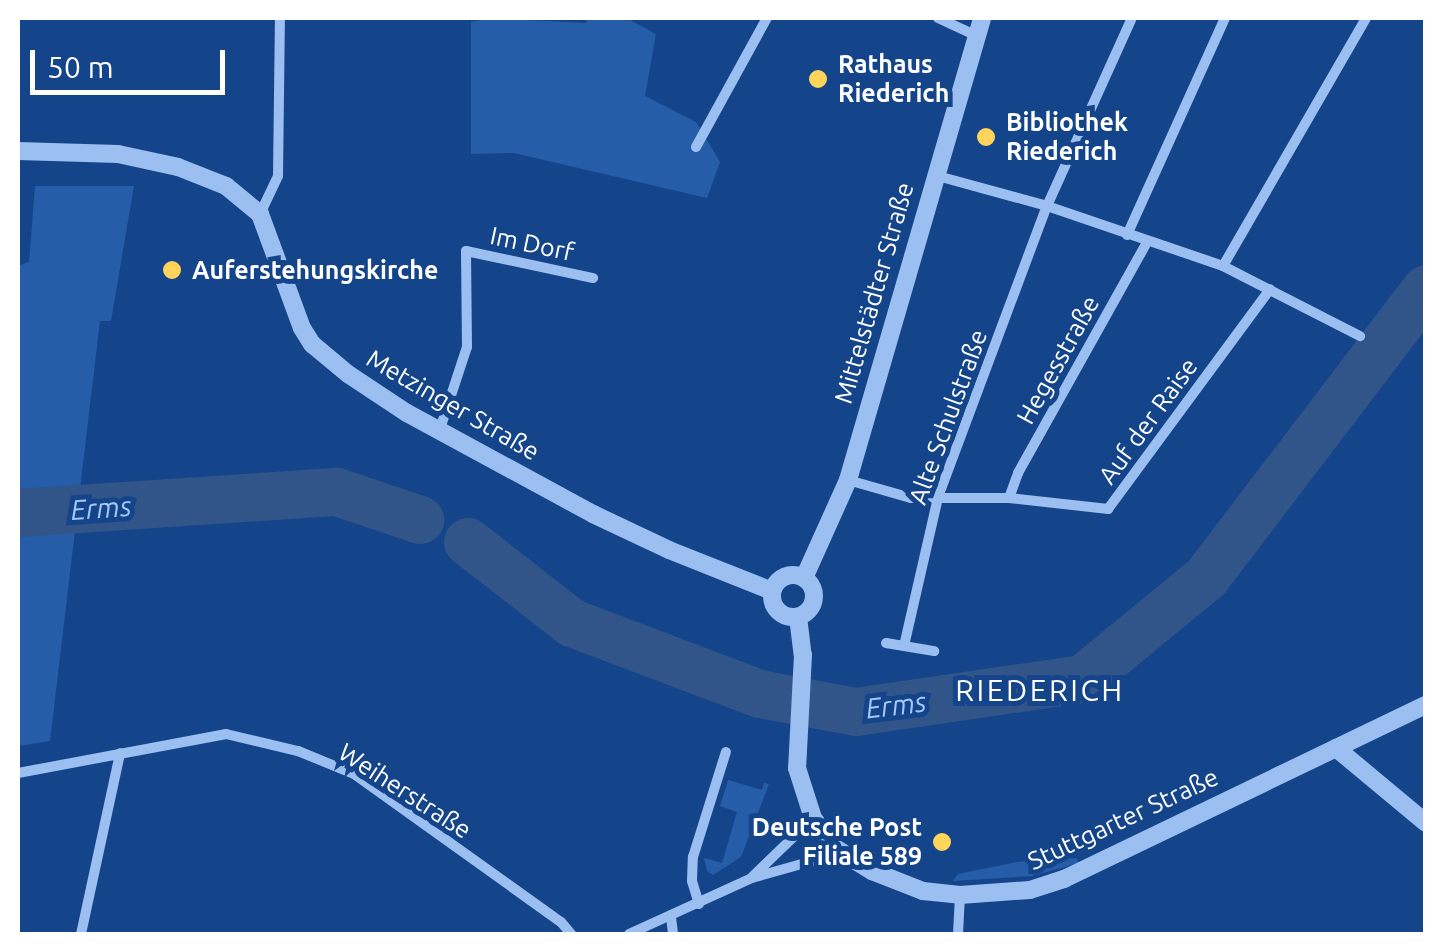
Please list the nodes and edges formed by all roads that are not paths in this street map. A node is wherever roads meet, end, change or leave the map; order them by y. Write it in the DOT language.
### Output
graph roads {
  1 [pos="280,18"];
  2 [pos="768,18"];
  3 [pos="938,18"];
  4 [pos="1132,18"];
  5 [pos="1225,18"];
  6 [pos="1366,18"];
  7 [pos="978,26"];
  8 [pos="696,147"];
  9 [pos="18,151"];
  10 [pos="933,175"];
  11 [pos="1047,206"];
  12 [pos="260,214"];
  13 [pos="1127,235"];
  14 [pos="1146,242"];
  15 [pos="1223,266"];
  16 [pos="592,278"];
  17 [pos="1270,289"];
  18 [pos="1360,336"];
  19 [pos="440,429"];
  20 [pos="848,480"];
  21 [pos="938,496"];
  22 [pos="1009,498"];
  23 [pos="804,578"];
  24 [pos="772,591"];
  25 [pos="798,617"];
  26 [pos="886,642"];
  27 [pos="904,646"];
  28 [pos="934,651"];
  29 [pos="1426,705"];
  30 [pos="1336,748"];
  31 [pos="726,752"];
  32 [pos="120,753"];
  33 [pos="18,774"];
  34 [pos="813,818"];
  35 [pos="1426,823"];
  36 [pos="834,848"];
  37 [pos="752,878"];
  38 [pos="960,895"];
  39 [pos="699,904"];
  40 [pos="671,917"];
  41 [pos="81,934"];
  42 [pos="571,934"];
  43 [pos="629,934"];
  44 [pos="673,934"];
  45 [pos="958,934"];
  1 -- 12 [label="street"];
  2 -- 8 [label="street"];
  3 -- 7 [label="street"];
  4 -- 11 [label="street, Alte Schulstraße"];
  5 -- 13 [label="street"];
  6 -- 15 [label="street"];
  7 -- 10 [label="street, Mittelstädter Straße"];
  9 -- 12 [label="street"];
  10 -- 11 [label="street"];
  10 -- 20 [label="street, Mittelstädter Straße"];
  11 -- 13 [label="street"];
  11 -- 21 [label="street, Alte Schulstraße"];
  12 -- 19 [label="street, Metzinger Straße"];
  13 -- 14 [label="street"];
  14 -- 15 [label="street"];
  14 -- 22 [label="street, Hegesstraße"];
  15 -- 17 [label="street"];
  16 -- 19 [label="street, Im Dorf"];
  17 -- 18 [label="street"];
  17 -- 22 [label="street, Auf der Raise"];
  19 -- 24 [label="street, Metzinger Straße"];
  20 -- 21 [label="street, Auf der Raise"];
  20 -- 23 [label="street, Mittelstädter Straße"];
  21 -- 22 [label="street, Auf der Raise"];
  21 -- 27 [label="street, Alte Schulstraße"];
  23 -- 24 [label="street"];
  23 -- 25 [label="street, Stuttgarter Straße"];
  24 -- 25 [label="street"];
  25 -- 34 [label="street, Stuttgarter Straße"];
  26 -- 27 [label="street"];
  27 -- 28 [label="street"];
  29 -- 30 [label="street, Stuttgarter Straße"];
  30 -- 35 [label="street"];
  30 -- 38 [label="street, Stuttgarter Straße"];
  31 -- 39 [label="street"];
  32 -- 33 [label="street, Weiherstraße"];
  32 -- 41 [label="street"];
  32 -- 42 [label="street, Weiherstraße"];
  34 -- 36 [label="street, Stuttgarter Straße"];
  34 -- 37 [label="street"];
  36 -- 37 [label="street"];
  36 -- 38 [label="street, Stuttgarter Straße"];
  37 -- 39 [label="street"];
  38 -- 45 [label="street"];
  39 -- 40 [label="street"];
  40 -- 43 [label="street"];
  40 -- 44 [label="street"];
}
